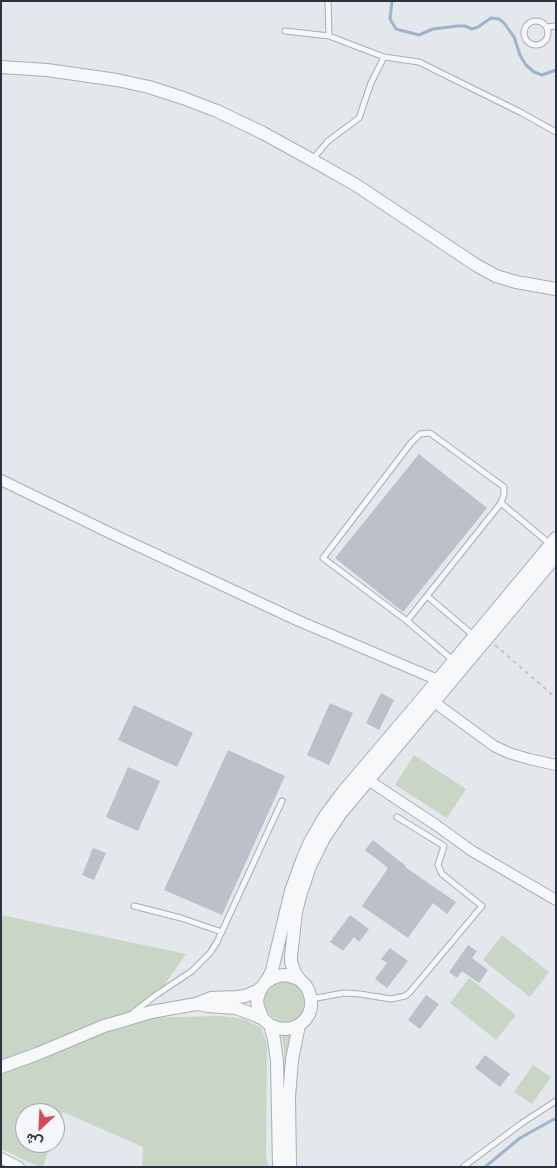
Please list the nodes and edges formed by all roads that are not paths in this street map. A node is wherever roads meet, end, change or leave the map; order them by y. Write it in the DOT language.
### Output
graph roads {
  1 [pos="328,1"];
  2 [pos="556,26"];
  3 [pos="546,27"];
  4 [pos="285,31"];
  5 [pos="328,36"];
  6 [pos="384,57"];
  7 [pos="1,67"];
  8 [pos="556,132"];
  9 [pos="312,160"];
  10 [pos="556,289"];
  11 [pos="1,480"];
  12 [pos="501,503"];
  13 [pos="554,547"];
  14 [pos="427,596"];
  15 [pos="407,621"];
  16 [pos="481,640"];
  17 [pos="458,664"];
  18 [pos="438,680"];
  19 [pos="434,702"];
  20 [pos="556,765"];
  21 [pos="368,780"];
  22 [pos="282,802"];
  23 [pos="397,817"];
  24 [pos="556,900"];
  25 [pos="134,906"];
  26 [pos="222,932"];
  27 [pos="300,980"];
  28 [pos="264,985"];
  29 [pos="311,1000"];
  30 [pos="196,1004"];
  31 [pos="125,1020"];
  32 [pos="266,1022"];
  33 [pos="299,1025"];
  34 [pos="1,1066"];
  35 [pos="556,1101"];
  36 [pos="1,1158"];
  37 [pos="19,1167"];
  38 [pos="278,1167"];
  39 [pos="290,1167"];
  40 [pos="463,1167"];
  1 -- 5 [label="lane"];
  2 -- 3 [label="lane"];
  3 -- 3 [label="lane"];
  4 -- 5 [label="lane"];
  5 -- 6 [label="lane"];
  6 -- 8 [label="lane"];
  6 -- 9 [label="lane"];
  7 -- 9 [label="street"];
  9 -- 10 [label="street"];
  11 -- 18 [label="street"];
  12 -- 13 [label="lane"];
  12 -- 14 [label="lane"];
  12 -- 15 [label="lane"];
  13 -- 16 [label="street"];
  14 -- 15 [label="lane"];
  14 -- 16 [label="lane"];
  15 -- 17 [label="lane"];
  16 -- 17 [label="street"];
  17 -- 18 [label="street"];
  17 -- 19 [label="street"];
  18 -- 28 [label="street"];
  19 -- 20 [label="street"];
  19 -- 21 [label="street"];
  21 -- 24 [label="street"];
  21 -- 27 [label="street"];
  22 -- 26 [label="lane"];
  23 -- 29 [label="lane"];
  25 -- 26 [label="lane"];
  26 -- 31 [label="lane"];
  27 -- 28 [label="street"];
  27 -- 29 [label="street"];
  28 -- 30 [label="street"];
  28 -- 32 [label="street"];
  29 -- 33 [label="street"];
  30 -- 31 [label="street"];
  30 -- 32 [label="street"];
  31 -- 34 [label="street"];
  32 -- 33 [label="street"];
  32 -- 38 [label="street"];
  33 -- 39 [label="street"];
  35 -- 40 [label="lane"];
  36 -- 37 [label="street"];
}
